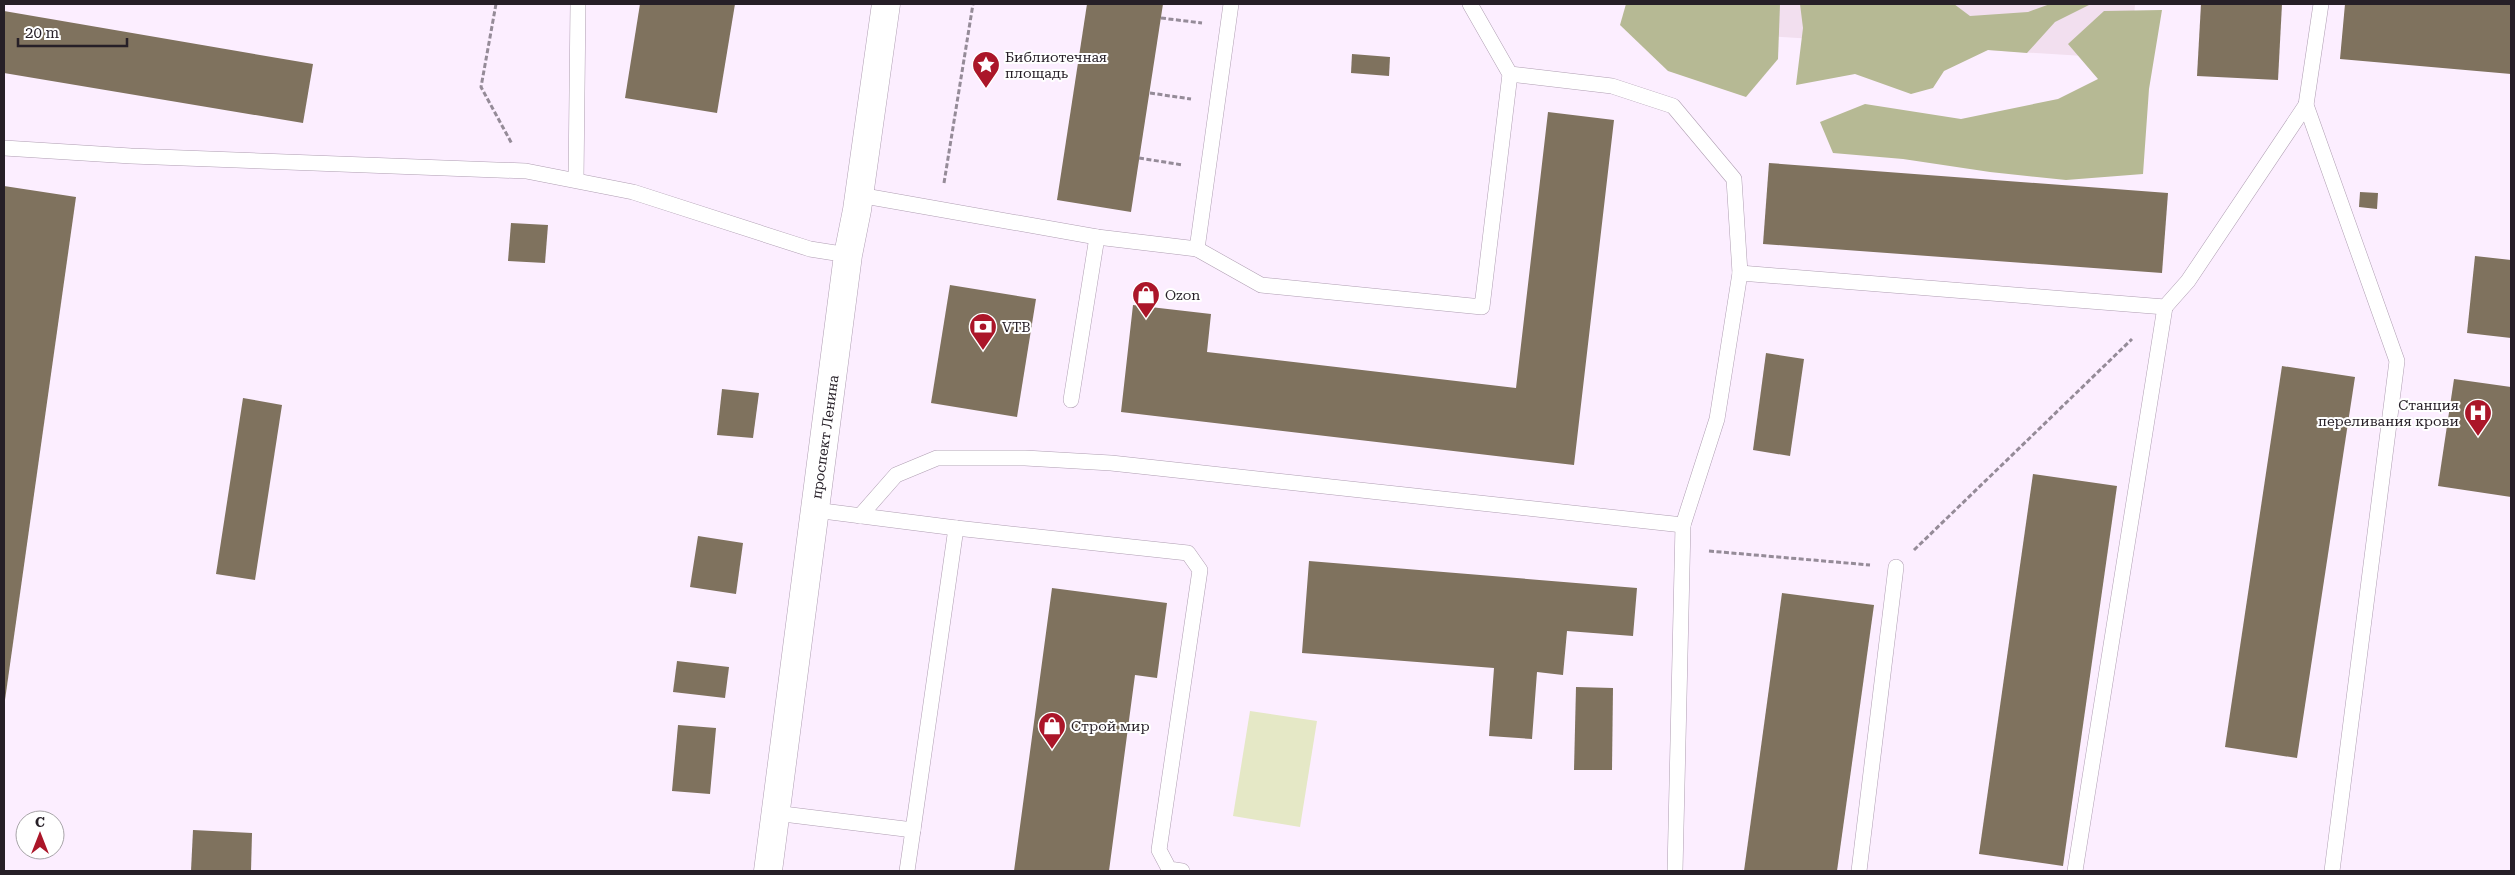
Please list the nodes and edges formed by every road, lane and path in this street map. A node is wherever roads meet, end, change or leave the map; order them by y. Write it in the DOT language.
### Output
graph roads {
  1 [pos="496,4"];
  2 [pos="578,4"];
  3 [pos="886,4"];
  4 [pos="973,4"];
  5 [pos="1231,4"];
  6 [pos="1470,4"];
  7 [pos="2321,4"];
  8 [pos="1161,18"];
  9 [pos="1228,27"];
  10 [pos="1510,74"];
  11 [pos="1150,93"];
  12 [pos="1217,103"];
  13 [pos="2306,105"];
  14 [pos="4,148"];
  15 [pos="1139,158"];
  16 [pos="1208,169"];
  17 [pos="526,170"];
  18 [pos="576,180"];
  19 [pos="859,195"];
  20 [pos="940,209"];
  21 [pos="1097,237"];
  22 [pos="1198,249"];
  23 [pos="848,255"];
  24 [pos="1740,273"];
  25 [pos="2165,307"];
  26 [pos="1071,400"];
  27 [pos="815,510"];
  28 [pos="860,516"];
  29 [pos="1683,525"];
  30 [pos="956,528"];
  31 [pos="1681,549"];
  32 [pos="1896,567"];
  33 [pos="775,813"];
  34 [pos="912,830"];
  35 [pos="768,871"];
  36 [pos="907,871"];
  37 [pos="1182,871"];
  38 [pos="1674,871"];
  39 [pos="1859,871"];
  40 [pos="2075,871"];
  41 [pos="2332,871"];
  1 -- 17 [label="path"];
  2 -- 18 [label="lane"];
  3 -- 19 [label="main road, проспект Ленина"];
  4 -- 20 [label="path"];
  5 -- 9 [label="lane"];
  6 -- 10 [label="lane"];
  7 -- 13 [label="lane"];
  8 -- 9 [label="path"];
  9 -- 12 [label="lane"];
  10 -- 22 [label="lane"];
  10 -- 24 [label="lane"];
  11 -- 12 [label="path"];
  12 -- 16 [label="lane"];
  13 -- 25 [label="lane"];
  13 -- 41 [label="lane"];
  14 -- 17 [label="lane"];
  15 -- 16 [label="path"];
  16 -- 22 [label="lane"];
  17 -- 18 [label="lane"];
  18 -- 23 [label="lane"];
  19 -- 20 [label="lane"];
  19 -- 23 [label="main road, проспект Ленина"];
  20 -- 21 [label="lane"];
  21 -- 22 [label="lane"];
  21 -- 26 [label="lane"];
  23 -- 27 [label="main road, проспект Ленина"];
  24 -- 25 [label="lane"];
  24 -- 29 [label="lane"];
  25 -- 32 [label="path"];
  25 -- 40 [label="lane"];
  27 -- 28 [label="lane"];
  27 -- 33 [label="main road, проспект Ленина"];
  28 -- 29 [label="lane"];
  28 -- 30 [label="lane"];
  29 -- 31 [label="lane"];
  30 -- 34 [label="lane"];
  30 -- 37 [label="lane"];
  31 -- 32 [label="path"];
  31 -- 38 [label="lane"];
  32 -- 39 [label="lane"];
  33 -- 34 [label="lane"];
  33 -- 35 [label="main road, проспект Ленина"];
  34 -- 36 [label="lane"];
}
